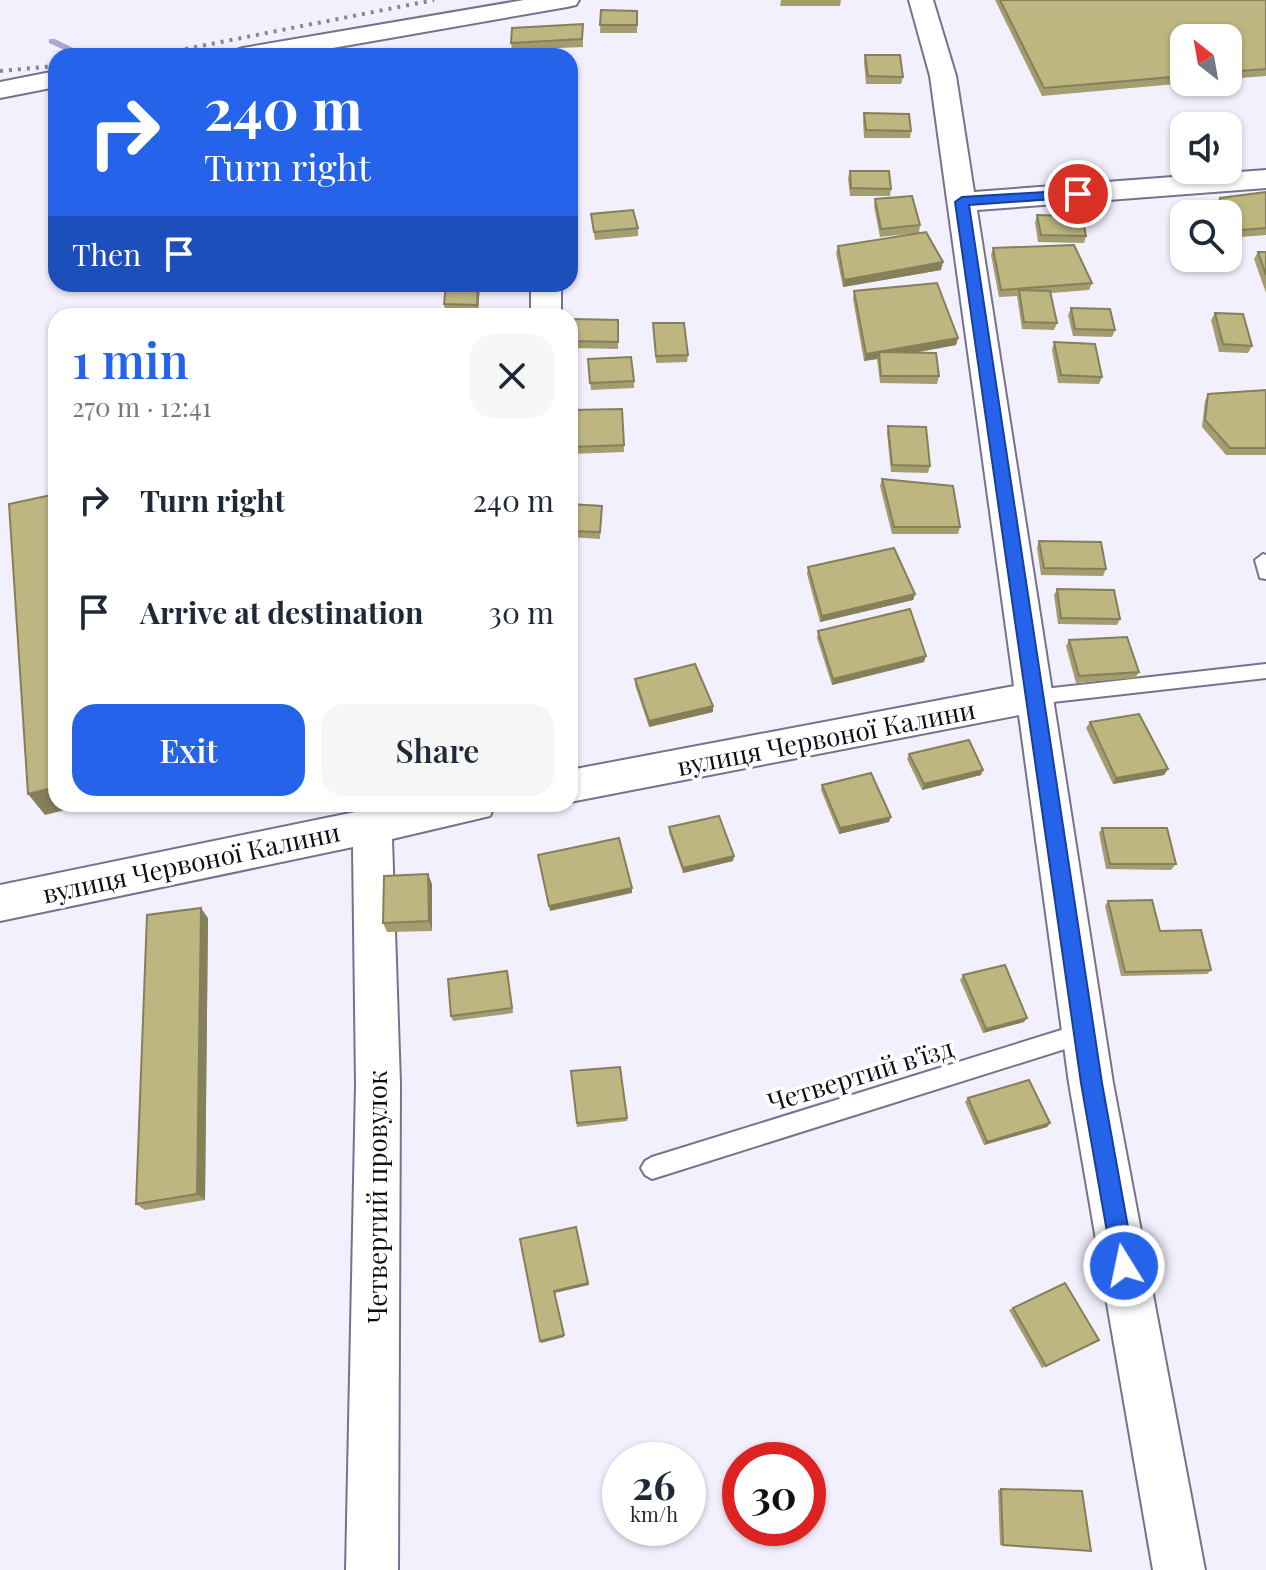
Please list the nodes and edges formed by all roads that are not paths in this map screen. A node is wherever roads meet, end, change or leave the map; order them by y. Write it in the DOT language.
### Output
graph roads {
  1 [pos="567,0"];
  2 [pos="921,0"];
  3 [pos="285,48"];
  4 [pos="48,81"];
  5 [pos="0,90"];
  6 [pos="1266,179"];
  7 [pos="962,202"];
  8 [pos="1266,671"];
  9 [pos="1035,697"];
  10 [pos="578,784"];
  11 [pos="434,812"];
  12 [pos="372,824"];
  13 [pos="0,903"];
  14 [pos="1084,1033"];
  15 [pos="652,1168"];
  16 [pos="372,1570"];
  17 [pos="1179,1570"];
  1 -- 3 [label="street"];
  2 -- 7 [label="street"];
  4 -- 5 [label="street"];
  6 -- 7 [label="street"];
  7 -- 9 [label="street"];
  8 -- 9 [label="lane"];
  9 -- 10 [label="street, вулиця Червоної Калини"];
  9 -- 14 [label="street"];
  11 -- 12 [label="street, вулиця Червоної Калини"];
  12 -- 13 [label="street, вулиця Червоної Калини"];
  12 -- 16 [label="street, Четвертий провулок"];
  14 -- 15 [label="lane, Четвертий в'їзд"];
  14 -- 17 [label="street"];
}
